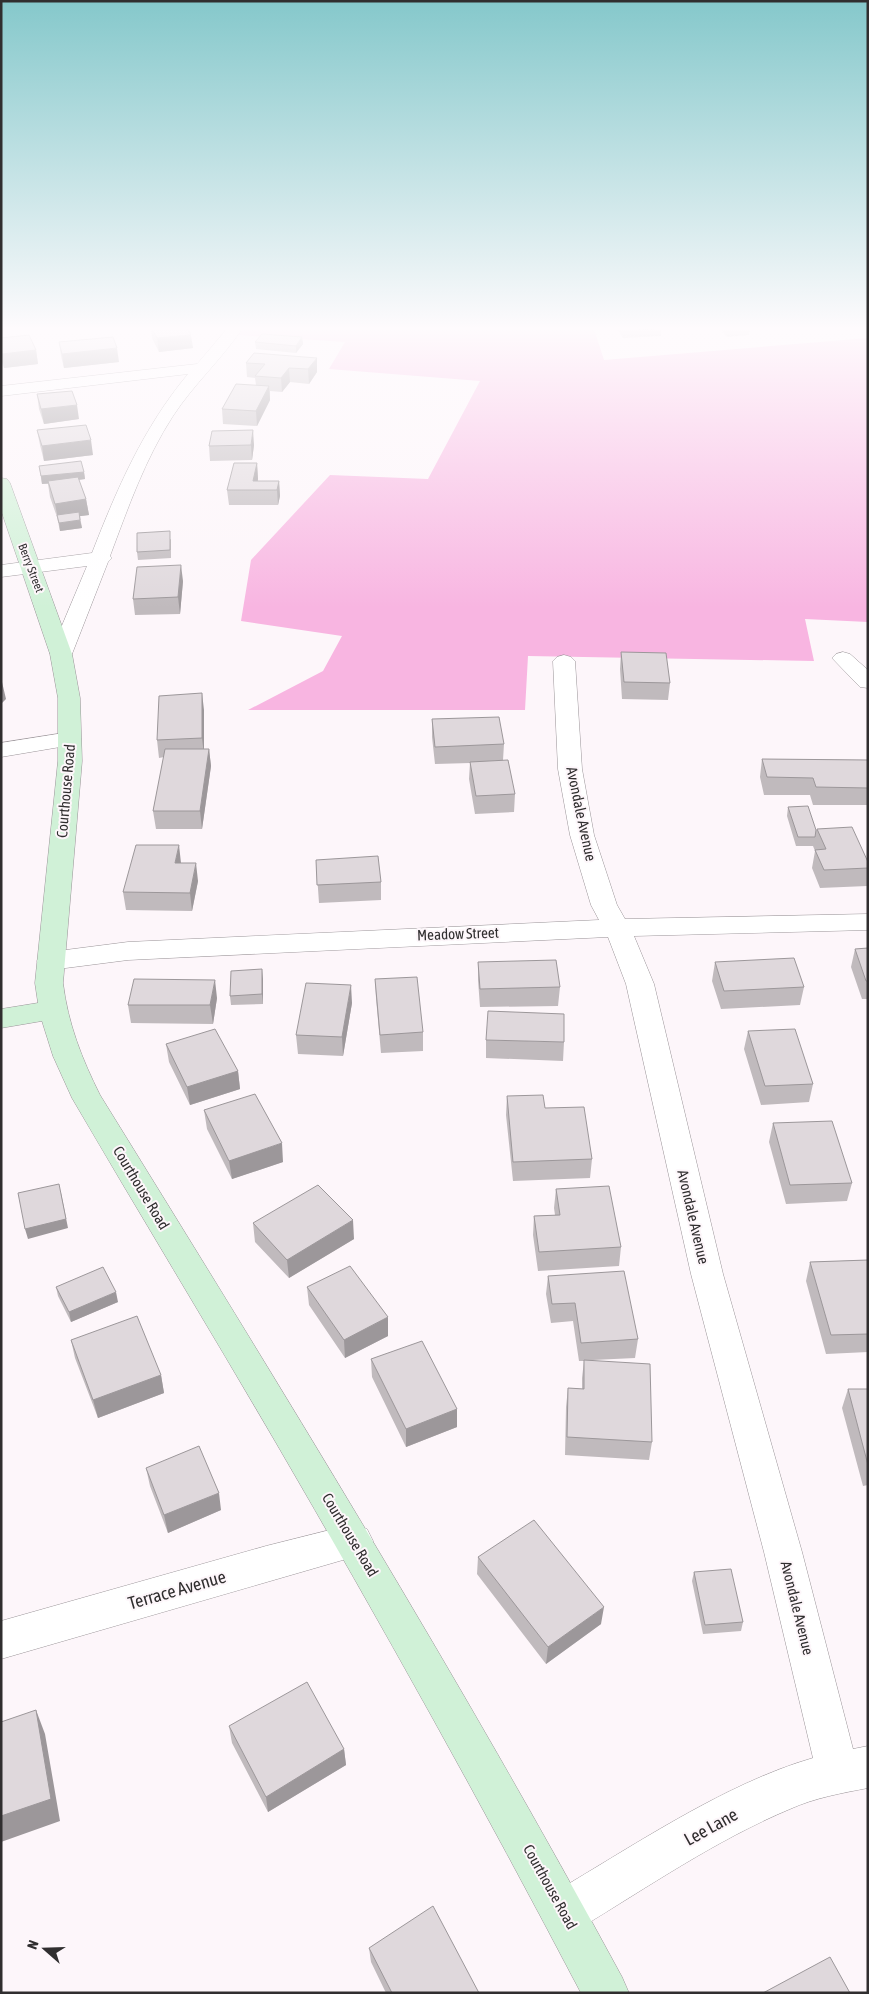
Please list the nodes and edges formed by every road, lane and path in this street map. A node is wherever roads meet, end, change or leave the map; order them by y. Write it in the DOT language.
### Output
graph roads {
  1 [pos="161,422"];
  2 [pos="1,483"];
  3 [pos="102,558"];
  4 [pos="31,567"];
  5 [pos="1,571"];
  6 [pos="61,654"];
  7 [pos="843,658"];
  8 [pos="564,661"];
  9 [pos="868,682"];
  10 [pos="70,739"];
  11 [pos="1,750"];
  12 [pos="868,922"];
  13 [pos="616,928"];
  14 [pos="50,961"];
  15 [pos="52,1010"];
  16 [pos="1,1019"];
  17 [pos="354,1541"];
  18 [pos="1,1640"];
  19 [pos="853,1770"];
  20 [pos="564,1912"];
  21 [pos="606,1993"];
  1 -- 3 [label="street"];
  2 -- 4 [label="street, Berry Street"];
  3 -- 4 [label="street"];
  3 -- 6 [label="street"];
  4 -- 5 [label="street"];
  4 -- 6 [label="street, Berry Street"];
  6 -- 10 [label="street, Courthouse Road"];
  7 -- 9 [label="street"];
  8 -- 13 [label="street, Avondale Avenue"];
  10 -- 11 [label="street"];
  10 -- 14 [label="street, Courthouse Road"];
  12 -- 13 [label="street, Meadow Street"];
  13 -- 14 [label="street, Meadow Street"];
  13 -- 19 [label="street, Avondale Avenue"];
  14 -- 15 [label="street, Courthouse Road"];
  15 -- 16 [label="street"];
  15 -- 17 [label="street, Courthouse Road"];
  17 -- 18 [label="street, Terrace Avenue"];
  17 -- 20 [label="street, Courthouse Road"];
  19 -- 20 [label="street, Lee Lane"];
  20 -- 21 [label="street, Courthouse Road"];
}
